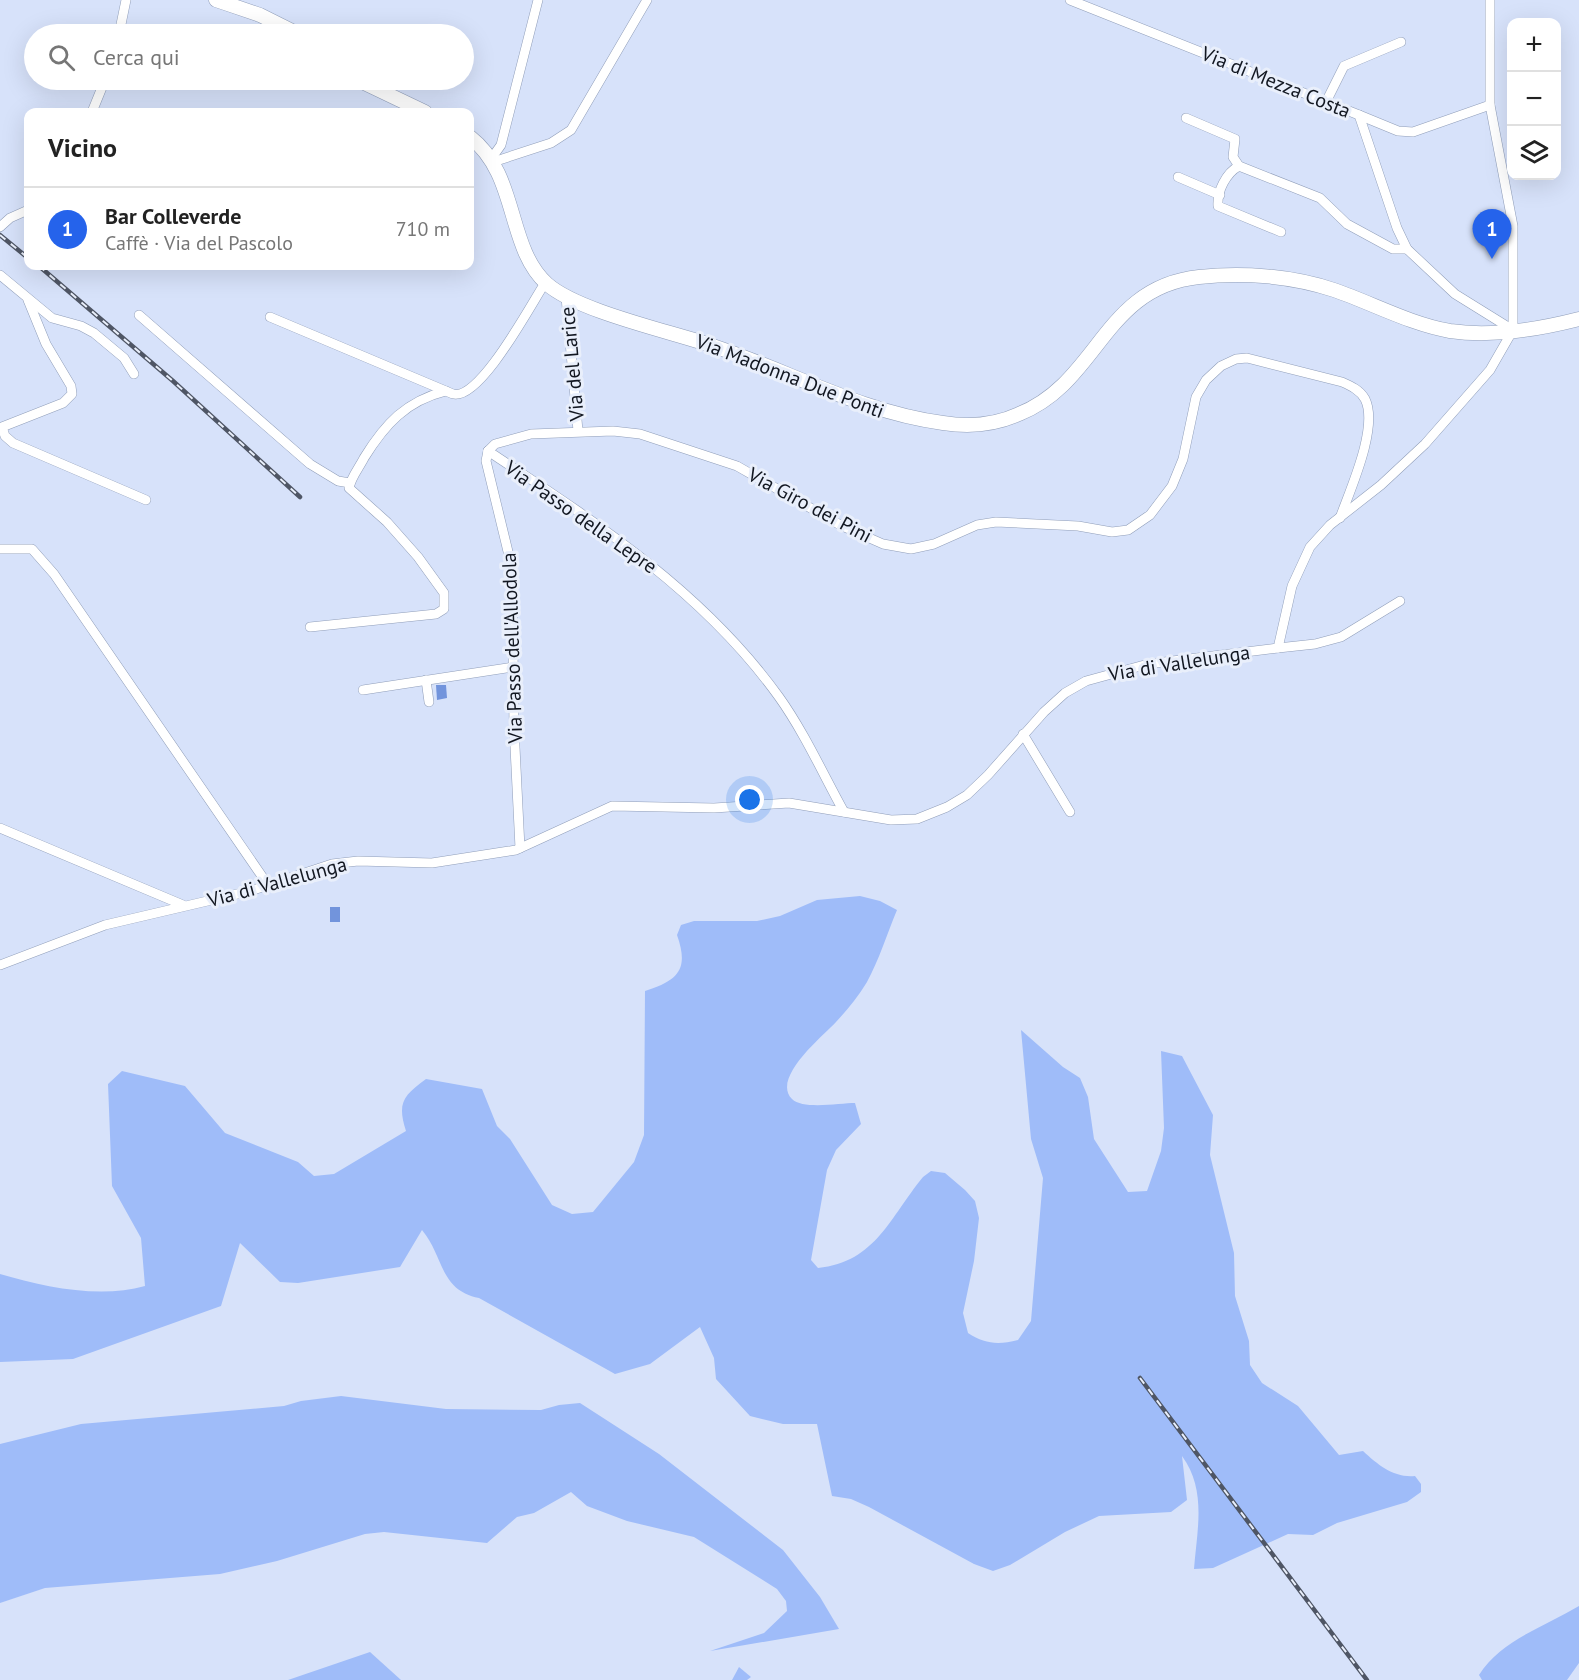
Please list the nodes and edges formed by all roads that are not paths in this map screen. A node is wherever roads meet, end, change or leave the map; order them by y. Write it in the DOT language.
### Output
graph roads {
  1 [pos="126,0"];
  2 [pos="216,0"];
  3 [pos="538,0"];
  4 [pos="647,0"];
  5 [pos="1070,0"];
  6 [pos="1490,0"];
  7 [pos="121,24"];
  8 [pos="278,24"];
  9 [pos="1401,42"];
  10 [pos="101,90"];
  11 [pos="379,90"];
  12 [pos="1326,102"];
  13 [pos="1490,105"];
  14 [pos="94,108"];
  15 [pos="417,108"];
  16 [pos="1359,114"];
  17 [pos="1186,118"];
  18 [pos="474,141"];
  19 [pos="492,161"];
  20 [pos="1239,166"];
  21 [pos="1178,177"];
  22 [pos="1220,195"];
  23 [pos="24,212"];
  24 [pos="0,227"];
  25 [pos="1281,232"];
  26 [pos="1407,249"];
  27 [pos="0,275"];
  28 [pos="546,282"];
  29 [pos="566,297"];
  30 [pos="28,300"];
  31 [pos="139,315"];
  32 [pos="270,317"];
  33 [pos="1579,319"];
  34 [pos="1513,330"];
  35 [pos="134,374"];
  36 [pos="446,391"];
  37 [pos="1,428"];
  38 [pos="578,431"];
  39 [pos="488,451"];
  40 [pos="350,483"];
  41 [pos="146,500"];
  42 [pos="1340,518"];
  43 [pos="0,549"];
  44 [pos="1400,602"];
  45 [pos="310,627"];
  46 [pos="1278,648"];
  47 [pos="513,667"];
  48 [pos="426,680"];
  49 [pos="363,690"];
  50 [pos="429,702"];
  51 [pos="1023,734"];
  52 [pos="844,812"];
  53 [pos="1070,812"];
  54 [pos="0,828"];
  55 [pos="520,848"];
  56 [pos="268,885"];
  57 [pos="184,906"];
  58 [pos="0,965"];
  1 -- 7 [label="street"];
  2 -- 8 [label="main road"];
  3 -- 19 [label="street"];
  4 -- 19 [label="street"];
  5 -- 12 [label="street, Via di Mezza Costa"];
  6 -- 13 [label="street"];
  9 -- 12 [label="street"];
  10 -- 14 [label="street"];
  11 -- 15 [label="main road"];
  12 -- 16 [label="street, Via di Mezza Costa"];
  13 -- 16 [label="street"];
  13 -- 34 [label="street"];
  16 -- 26 [label="street, Via di Mezza Costa"];
  17 -- 20 [label="street"];
  18 -- 19 [label="main road, Via Madonna Due Ponti"];
  19 -- 28 [label="main road, Via Madonna Due Ponti"];
  20 -- 22 [label="street"];
  20 -- 26 [label="street"];
  21 -- 22 [label="street"];
  22 -- 25 [label="street"];
  23 -- 24 [label="street"];
  26 -- 34 [label="street, Via di Mezza Costa"];
  27 -- 30 [label="street"];
  28 -- 29 [label="main road, Via Madonna Due Ponti"];
  28 -- 36 [label="street"];
  29 -- 34 [label="main road, Via Madonna Due Ponti"];
  29 -- 38 [label="street, Via del Larice"];
  30 -- 35 [label="street"];
  30 -- 37 [label="street"];
  31 -- 40 [label="street"];
  32 -- 36 [label="street"];
  33 -- 34 [label="main road, Via Madonna Due Ponti"];
  34 -- 42 [label="street, Via di Vallelunga"];
  36 -- 40 [label="street"];
  37 -- 41 [label="street"];
  38 -- 39 [label="street, Via Giro dei Pini"];
  38 -- 42 [label="street, Via Giro dei Pini"];
  39 -- 47 [label="street, Via Passo dell'Allodola"];
  39 -- 52 [label="street, Via Passo della Lepre"];
  40 -- 45 [label="street"];
  42 -- 46 [label="street, Via di Vallelunga"];
  43 -- 56 [label="street"];
  44 -- 46 [label="street"];
  46 -- 51 [label="street, Via di Vallelunga"];
  47 -- 48 [label="street"];
  47 -- 55 [label="street, Via Passo dell'Allodola"];
  48 -- 49 [label="street"];
  48 -- 50 [label="street"];
  51 -- 52 [label="street, Via di Vallelunga"];
  51 -- 53 [label="street"];
  52 -- 55 [label="street, Via di Vallelunga"];
  54 -- 57 [label="street"];
  55 -- 56 [label="street, Via di Vallelunga"];
  56 -- 57 [label="street, Via di Vallelunga"];
  57 -- 58 [label="street, Via di Vallelunga"];
}
